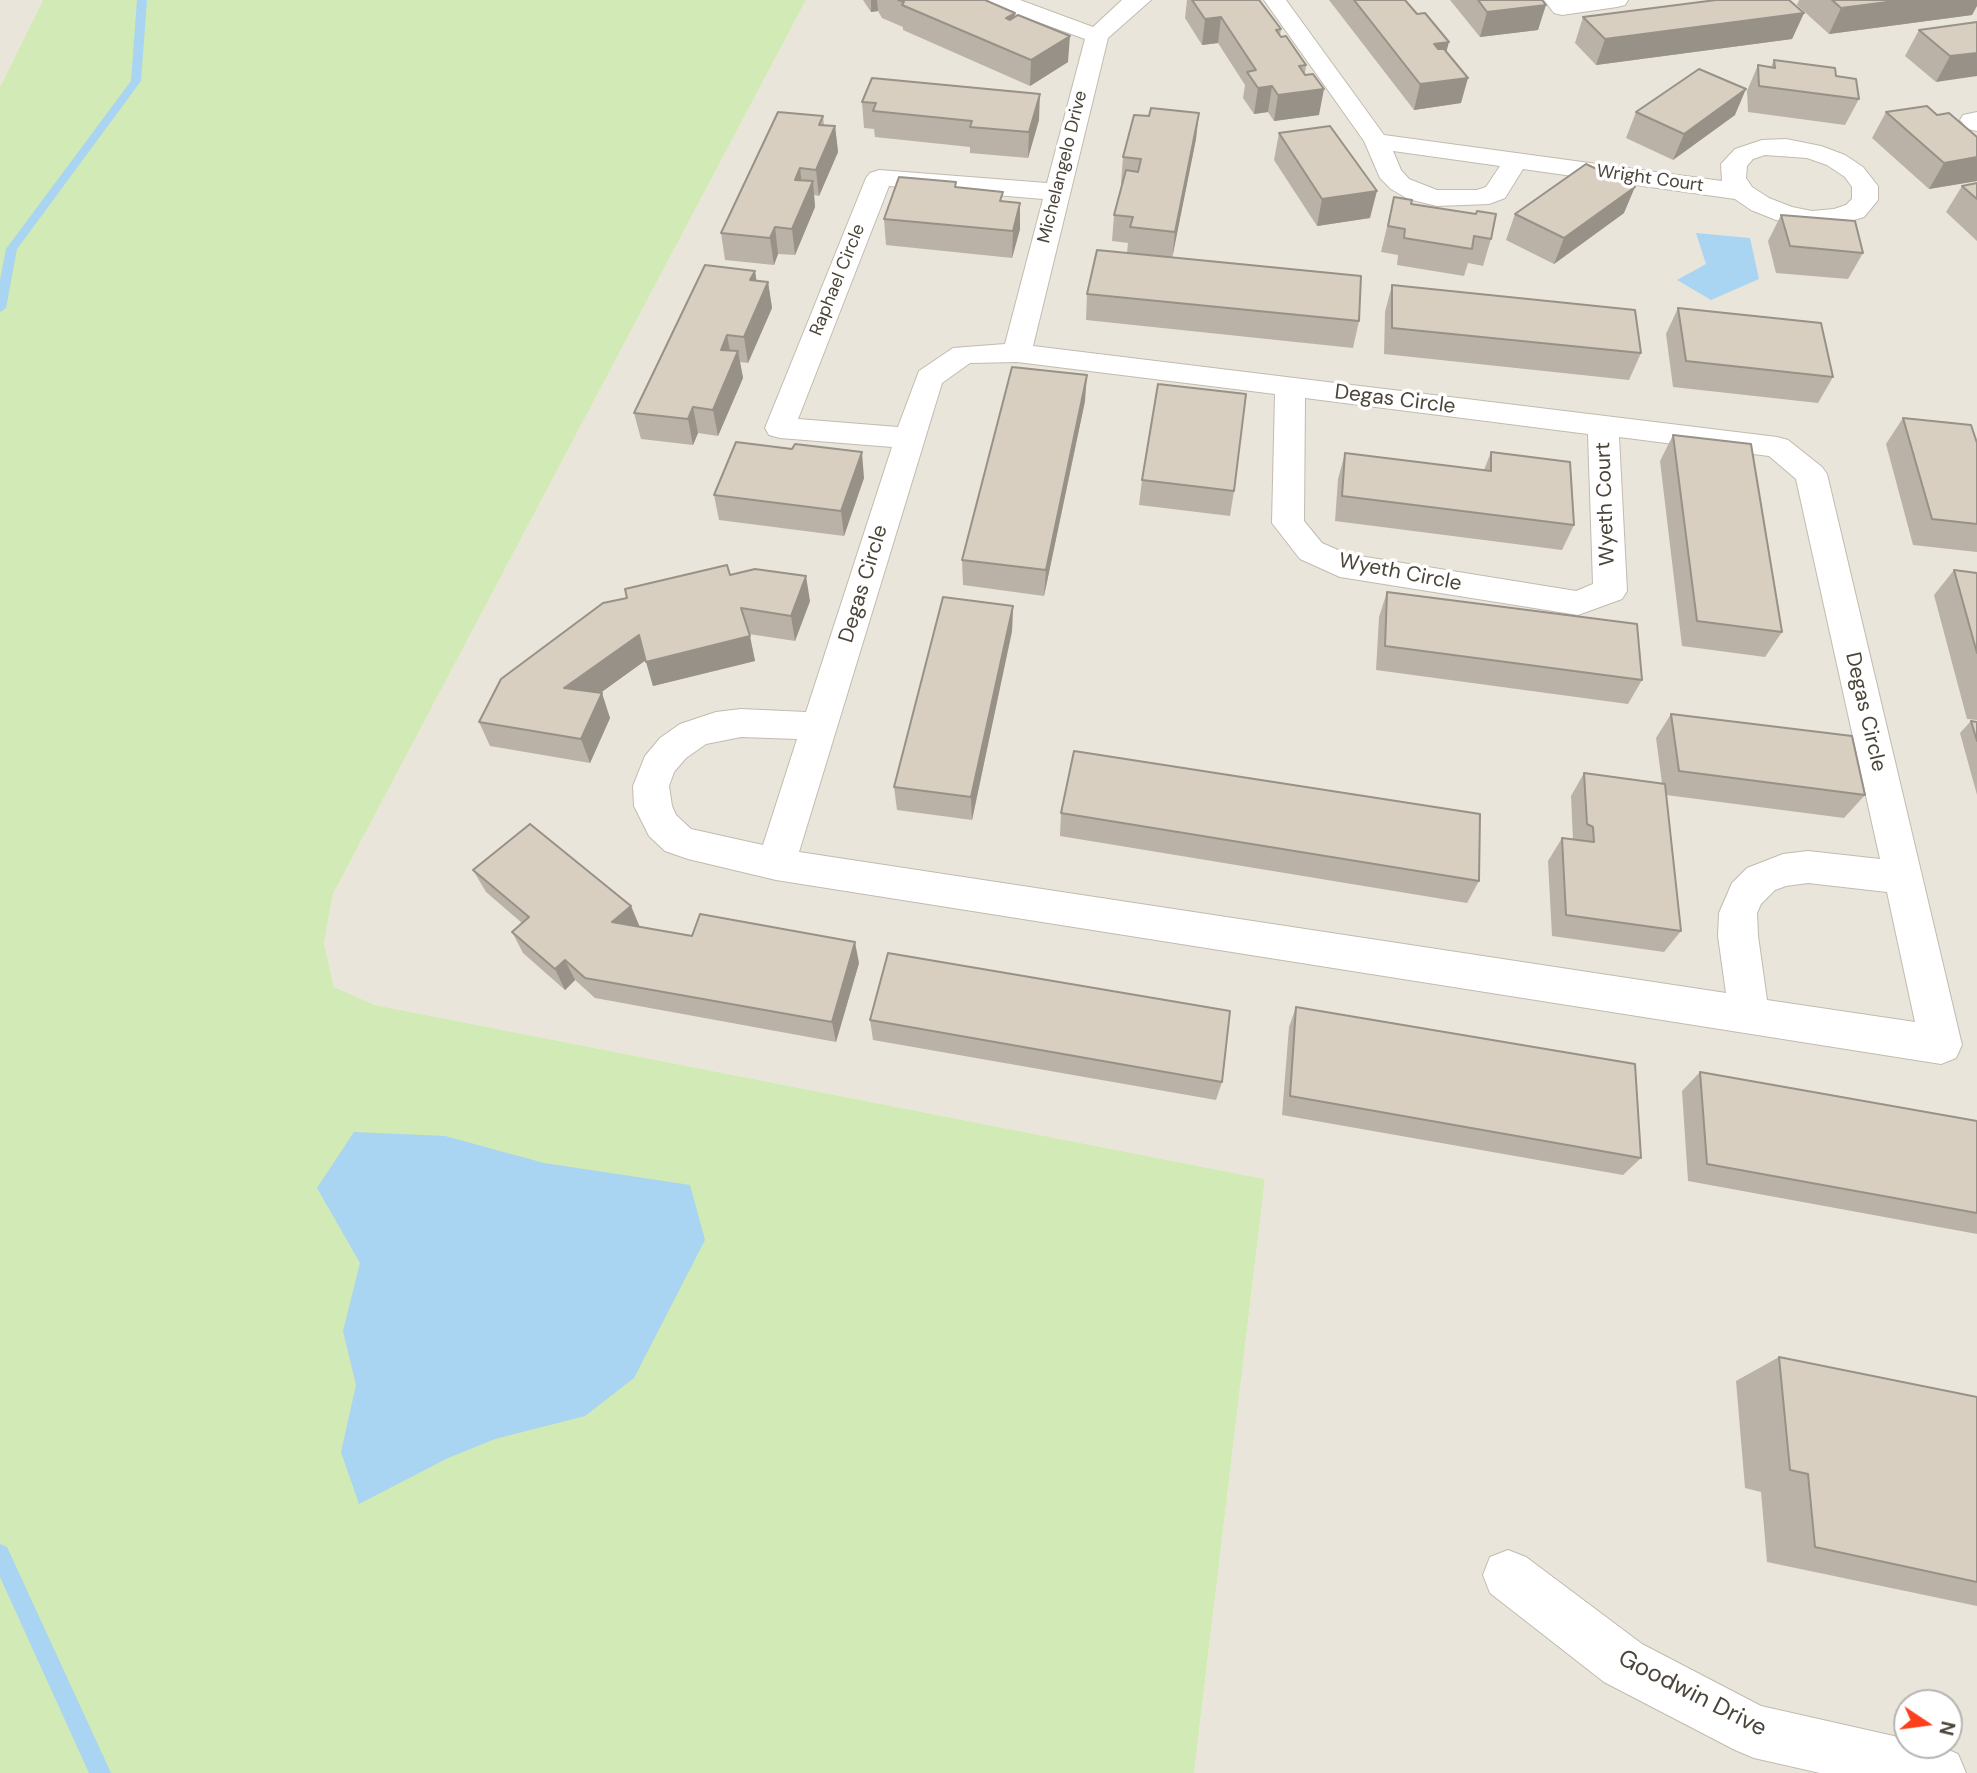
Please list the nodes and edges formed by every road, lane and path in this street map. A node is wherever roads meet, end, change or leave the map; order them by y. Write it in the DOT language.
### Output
graph roads {
  1 [pos="999,0"];
  2 [pos="1140,0"];
  3 [pos="1275,0"];
  4 [pos="1555,0"];
  5 [pos="1617,0"];
  6 [pos="1097,36"];
  7 [pos="1977,119"];
  8 [pos="1977,124"];
  9 [pos="1376,141"];
  10 [pos="1517,160"];
  11 [pos="1056,192"];
  12 [pos="1742,192"];
  13 [pos="1017,353"];
  14 [pos="1290,387"];
  15 [pos="1603,425"];
  16 [pos="910,438"];
  17 [pos="1578,603"];
  18 [pos="819,726"];
  19 [pos="776,864"];
  20 [pos="1903,878"];
  21 [pos="1749,1015"];
  22 [pos="1508,1575"];
  23 [pos="1939,1773"];
  1 -- 6 [label="street"];
  2 -- 6 [label="street"];
  3 -- 9 [label="street"];
  4 -- 5 [label="street"];
  6 -- 11 [label="street, Michelangelo Drive"];
  7 -- 8 [label="street"];
  9 -- 10 [label="street, Wright Court"];
  9 -- 10 [label="street"];
  10 -- 12 [label="street, Wright Court"];
  11 -- 13 [label="street, Michelangelo Drive"];
  11 -- 16 [label="street, Raphael Circle"];
  12 -- 12 [label="street, Wright Court"];
  13 -- 14 [label="street, Degas Circle"];
  13 -- 16 [label="street, Degas Circle"];
  14 -- 15 [label="street, Degas Circle"];
  14 -- 17 [label="street, Wyeth Circle"];
  15 -- 17 [label="street, Wyeth Court"];
  15 -- 20 [label="street, Degas Circle"];
  16 -- 18 [label="street, Degas Circle"];
  18 -- 19 [label="street, Degas Circle"];
  18 -- 19 [label="street, Degas Circle"];
  19 -- 21 [label="street, Degas Circle"];
  20 -- 21 [label="street"];
  20 -- 21 [label="street, Degas Circle"];
  22 -- 23 [label="street, Goodwin Drive"];
}
